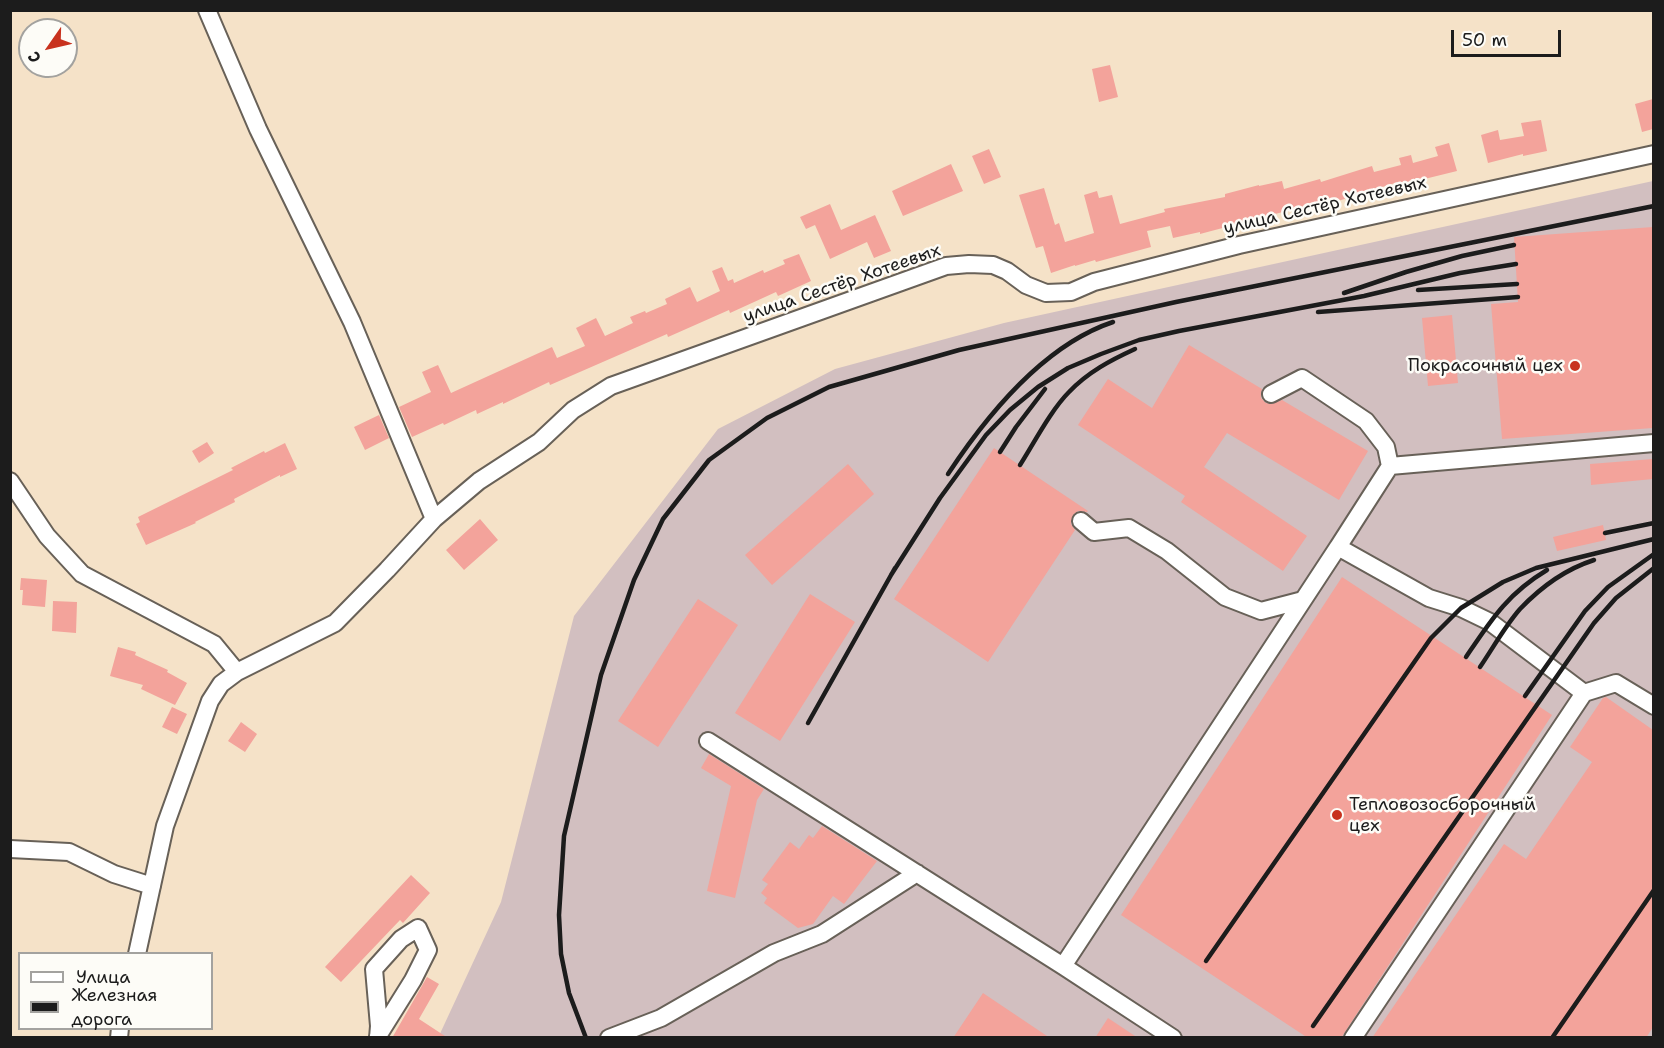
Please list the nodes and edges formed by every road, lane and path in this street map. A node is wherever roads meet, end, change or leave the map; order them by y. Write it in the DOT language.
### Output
graph roads {
  1 [pos="207,10"];
  2 [pos="1653,154"];
  3 [pos="1271,394"];
  4 [pos="1653,442"];
  5 [pos="1390,466"];
  6 [pos="10,481"];
  7 [pos="434,519"];
  8 [pos="1081,521"];
  9 [pos="1338,547"];
  10 [pos="1303,600"];
  11 [pos="237,672"];
  12 [pos="1584,693"];
  13 [pos="1653,706"];
  14 [pos="708,741"];
  15 [pos="10,849"];
  16 [pos="917,873"];
  17 [pos="152,886"];
  18 [pos="137,952"];
  19 [pos="1063,966"];
  20 [pos="378,1037"];
  21 [pos="609,1038"];
  22 [pos="1173,1038"];
  23 [pos="1353,1038"];
  1 -- 7 [label="street"];
  2 -- 7 [label="street, улица Сестёр Хотеевых"];
  3 -- 5 [label="street"];
  4 -- 5 [label="street"];
  5 -- 9 [label="street"];
  6 -- 11 [label="street"];
  7 -- 11 [label="street, улица Сестёр Хотеевых"];
  8 -- 10 [label="street"];
  9 -- 10 [label="street"];
  9 -- 12 [label="street"];
  10 -- 19 [label="street"];
  11 -- 17 [label="street, улица Сестёр Хотеевых"];
  12 -- 13 [label="street"];
  12 -- 23 [label="street"];
  14 -- 16 [label="street"];
  15 -- 17 [label="street"];
  16 -- 19 [label="street"];
  16 -- 21 [label="street"];
  17 -- 18 [label="street, улица Сестёр Хотеевых"];
  19 -- 22 [label="street"];
  20 -- 20 [label="street"];
}
